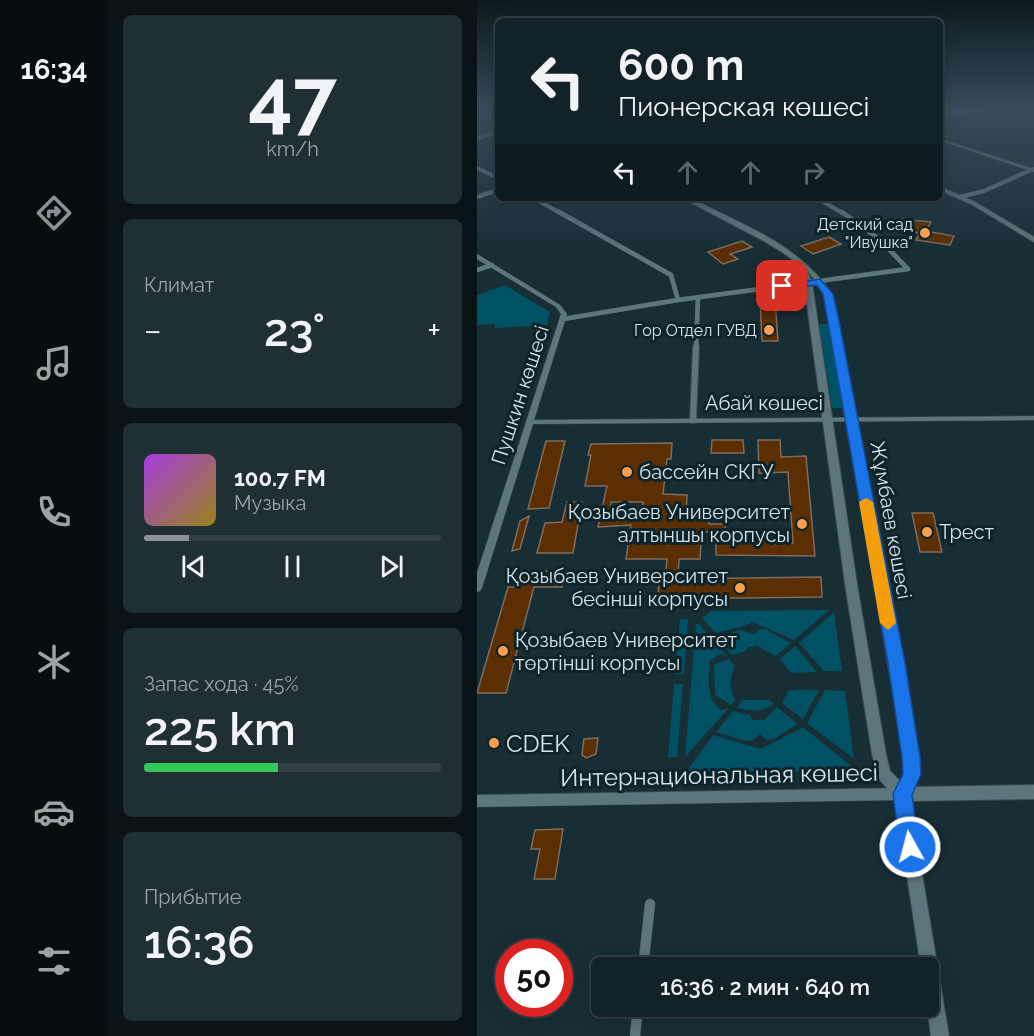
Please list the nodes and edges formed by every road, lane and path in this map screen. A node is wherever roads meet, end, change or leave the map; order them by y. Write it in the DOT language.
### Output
graph roads {
  1 [pos="991,156"];
  2 [pos="477,168"];
  3 [pos="1032,170"];
  4 [pos="495,177"];
  5 [pos="943,190"];
  6 [pos="495,191"];
  7 [pos="477,197"];
  8 [pos="960,197"];
  9 [pos="539,201"];
  10 [pos="690,201"];
  11 [pos="823,201"];
  12 [pos="1034,240"];
  13 [pos="477,256"];
  14 [pos="800,262"];
  15 [pos="492,265"];
  16 [pos="477,270"];
  17 [pos="820,282"];
  18 [pos="808,283"];
  19 [pos="698,297"];
  20 [pos="678,300"];
  21 [pos="563,320"];
  22 [pos="1034,418"];
  23 [pos="827,419"];
  24 [pos="851,419"];
  25 [pos="693,420"];
  26 [pos="530,422"];
  27 [pos="477,588"];
  28 [pos="1034,792"];
  29 [pos="902,794"];
  30 [pos="477,801"];
  31 [pos="650,904"];
  32 [pos="644,957"];
  33 [pos="637,1017"];
  34 [pos="635,1036"];
  35 [pos="940,1036"];
  1 -- 3 [label="street"];
  2 -- 4 [label="street"];
  3 -- 8 [label="street"];
  5 -- 8 [label="main road"];
  6 -- 7 [label="street"];
  8 -- 12 [label="main road"];
  9 -- 20 [label="street"];
  10 -- 14 [label="main road, Жұмбаев көшесі"];
  11 -- 17 [label="street"];
  13 -- 15 [label="street, Пушкин көшесі"];
  14 -- 17 [label="main road, Жұмбаев көшесі"];
  14 -- 18 [label="main road"];
  15 -- 16 [label="street"];
  15 -- 21 [label="street, Пушкин көшесі"];
  17 -- 18 [label="street"];
  17 -- 24 [label="main road, Жұмбаев көшесі"];
  18 -- 19 [label="street"];
  18 -- 23 [label="main road"];
  19 -- 20 [label="street"];
  19 -- 25 [label="street"];
  20 -- 21 [label="street"];
  21 -- 26 [label="street, Пушкин көшесі"];
  22 -- 24 [label="street, Абай көшесі"];
  23 -- 24 [label="street, Абай көшесі"];
  23 -- 25 [label="street, Абай көшесі"];
  23 -- 29 [label="main road"];
  24 -- 29 [label="main road, Жұмбаев көшесі"];
  25 -- 26 [label="street, Абай көшесі"];
  26 -- 27 [label="street, Пушкин көшесі"];
  28 -- 29 [label="main road, Интернациональная көшесі"];
  29 -- 30 [label="street, Интернациональная көшесі"];
  29 -- 35 [label="main road, Жұмбаев көшесі"];
  31 -- 32 [label="street"];
  33 -- 34 [label="street"];
}
